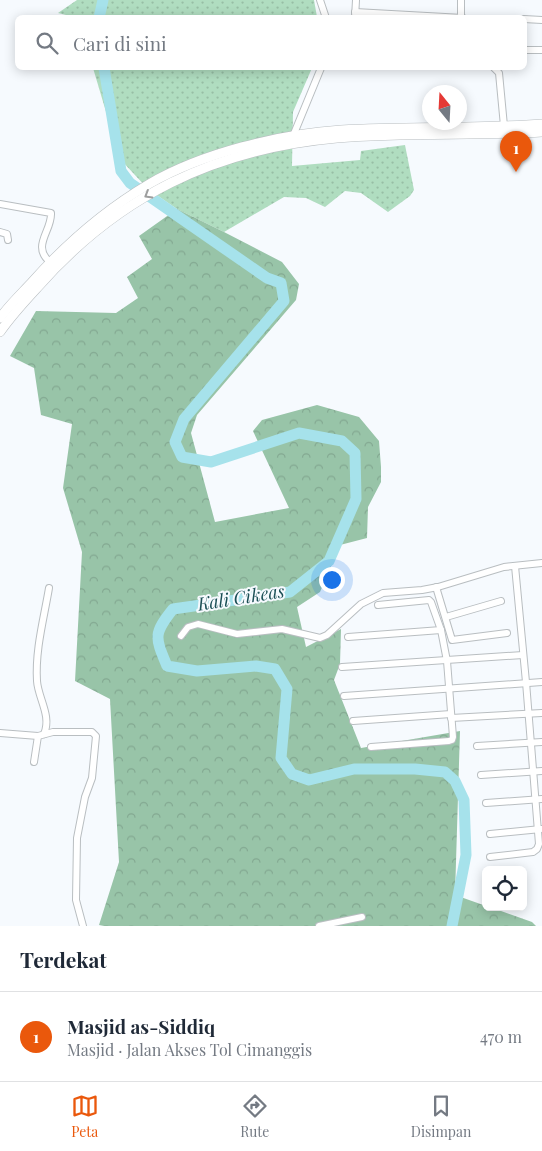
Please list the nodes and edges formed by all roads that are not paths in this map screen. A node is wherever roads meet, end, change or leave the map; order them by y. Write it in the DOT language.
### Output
graph roads {
  1 [pos="320,0"];
  2 [pos="356,0"];
  3 [pos="461,0"];
  4 [pos="325,15"];
  5 [pos="355,15"];
  6 [pos="461,15"];
  7 [pos="527,19"];
  8 [pos="542,20"];
  9 [pos="527,50"];
  10 [pos="542,50"];
  11 [pos="320,70"];
  12 [pos="496,70"];
  13 [pos="542,124"];
  14 [pos="508,129"];
  15 [pos="542,132"];
  16 [pos="293,136"];
  17 [pos="0,204"];
  18 [pos="117,210"];
  19 [pos="0,232"];
  20 [pos="8,240"];
  21 [pos="50,262"];
  22 [pos="0,318"];
  23 [pos="0,332"];
  24 [pos="542,563"];
  25 [pos="515,566"];
  26 [pos="436,587"];
  27 [pos="49,588"];
  28 [pos="501,601"];
  29 [pos="378,605"];
  30 [pos="446,617"];
  31 [pos="441,630"];
  32 [pos="507,633"];
  33 [pos="181,636"];
  34 [pos="348,637"];
  35 [pos="523,656"];
  36 [pos="447,660"];
  37 [pos="342,667"];
  38 [pos="526,682"];
  39 [pos="542,682"];
  40 [pos="449,689"];
  41 [pos="344,696"];
  42 [pos="542,713"];
  43 [pos="529,714"];
  44 [pos="451,716"];
  45 [pos="353,721"];
  46 [pos="0,733"];
  47 [pos="41,735"];
  48 [pos="542,742"];
  49 [pos="531,743"];
  50 [pos="477,746"];
  51 [pos="371,747"];
  52 [pos="34,762"];
  53 [pos="534,771"];
  54 [pos="542,771"];
  55 [pos="481,775"];
  56 [pos="539,799"];
  57 [pos="486,803"];
  58 [pos="540,829"];
  59 [pos="490,834"];
  60 [pos="490,858"];
  61 [pos="362,918"];
  62 [pos="83,926"];
  63 [pos="319,926"];
  1 -- 4 [label="street"];
  2 -- 5 [label="street"];
  3 -- 6 [label="street"];
  7 -- 8 [label="street"];
  9 -- 10 [label="street"];
  11 -- 16 [label="street"];
  12 -- 14 [label="street"];
  13 -- 14 [label="main road"];
  14 -- 15 [label="main road"];
  14 -- 16 [label="main road"];
  14 -- 18 [label="main road, one-way"];
  16 -- 18 [label="main road"];
  17 -- 21 [label="street"];
  18 -- 21 [label="main road"];
  18 -- 23 [label="main road"];
  19 -- 20 [label="street"];
  21 -- 22 [label="main road"];
  24 -- 25 [label="street"];
  25 -- 26 [label="street"];
  25 -- 35 [label="street"];
  26 -- 30 [label="street"];
  26 -- 33 [label="street"];
  27 -- 47 [label="street"];
  28 -- 30 [label="street"];
  29 -- 31 [label="street"];
  30 -- 32 [label="street"];
  31 -- 34 [label="street"];
  31 -- 36 [label="street"];
  35 -- 36 [label="street"];
  35 -- 38 [label="street"];
  36 -- 37 [label="street"];
  36 -- 40 [label="street"];
  38 -- 39 [label="street"];
  38 -- 40 [label="street"];
  38 -- 43 [label="street"];
  40 -- 41 [label="street"];
  40 -- 44 [label="street"];
  42 -- 43 [label="street"];
  43 -- 44 [label="street"];
  43 -- 49 [label="street"];
  44 -- 45 [label="street"];
  44 -- 51 [label="street"];
  46 -- 47 [label="street"];
  47 -- 52 [label="street"];
  47 -- 62 [label="street"];
  48 -- 49 [label="street"];
  49 -- 50 [label="street"];
  49 -- 53 [label="street"];
  53 -- 54 [label="street"];
  53 -- 55 [label="street"];
  53 -- 56 [label="street"];
  56 -- 57 [label="street"];
  56 -- 58 [label="street"];
  58 -- 59 [label="street"];
  58 -- 60 [label="street"];
  61 -- 63 [label="street"];
}
